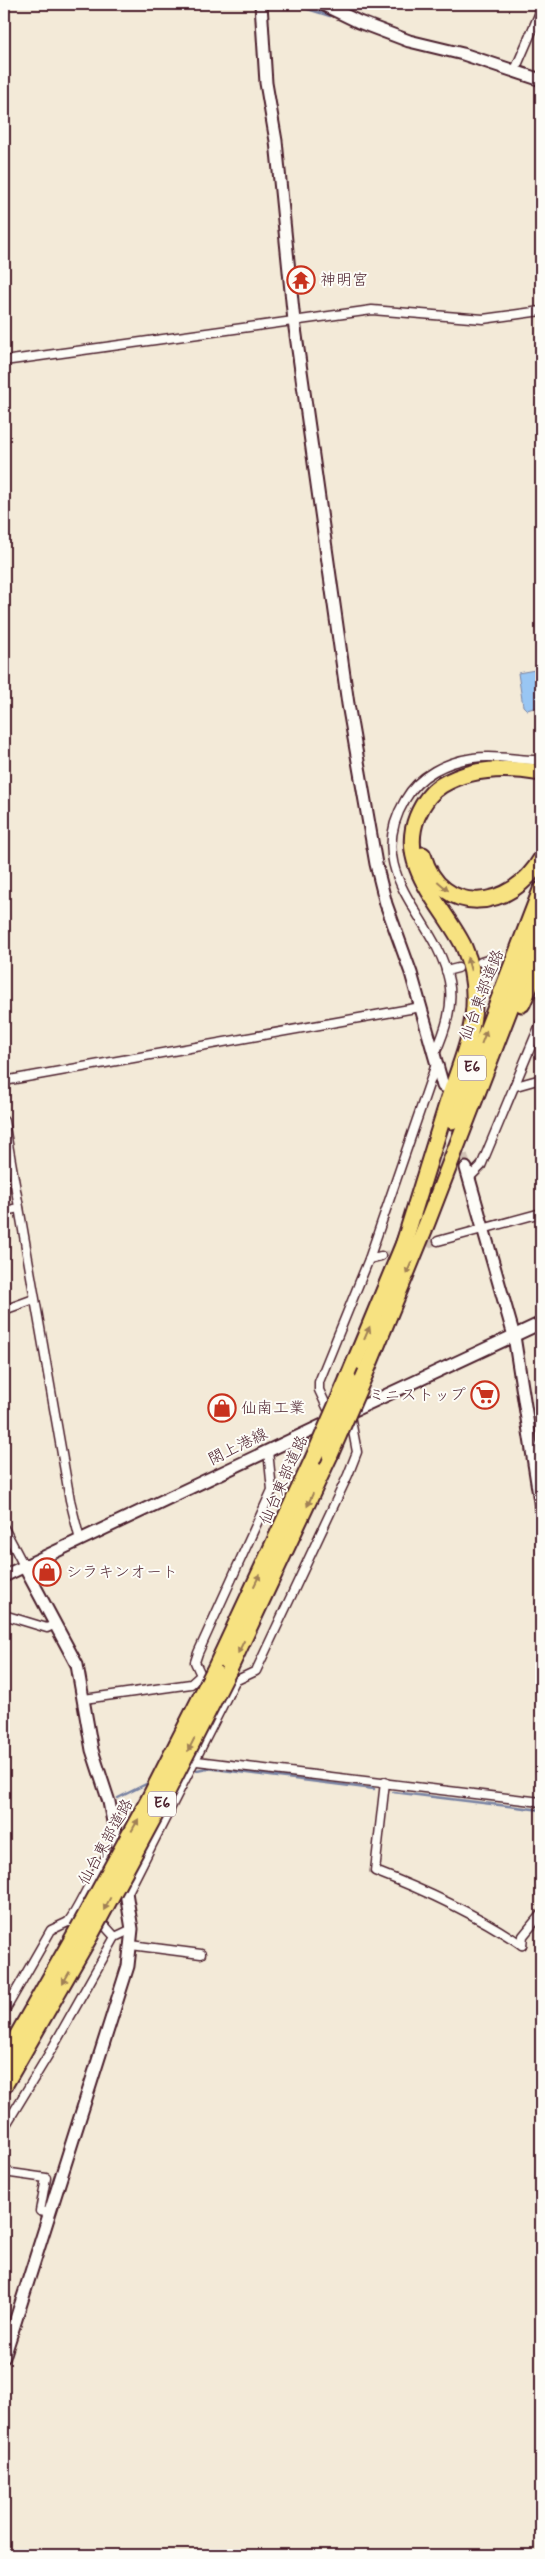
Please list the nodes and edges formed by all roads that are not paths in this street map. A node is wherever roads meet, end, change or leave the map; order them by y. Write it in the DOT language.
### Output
graph roads {
  1 [pos="261,4"];
  2 [pos="322,4"];
  3 [pos="541,10"];
  4 [pos="515,70"];
  5 [pos="541,80"];
  6 [pos="541,311"];
  7 [pos="294,321"];
  8 [pos="4,361"];
  9 [pos="541,760"];
  10 [pos="541,773"];
  11 [pos="541,782"];
  12 [pos="541,859"];
  13 [pos="541,890"];
  14 [pos="541,928"];
  15 [pos="497,957"];
  16 [pos="481,962"];
  17 [pos="541,962"];
  18 [pos="458,968"];
  19 [pos="446,971"];
  20 [pos="421,1007"];
  21 [pos="541,1022"];
  22 [pos="436,1058"];
  23 [pos="541,1079"];
  24 [pos="4,1081"];
  25 [pos="443,1086"];
  26 [pos="516,1086"];
  27 [pos="4,1122"];
  28 [pos="468,1173"];
  29 [pos="19,1208"];
  30 [pos="4,1211"];
  31 [pos="541,1213"];
  32 [pos="427,1223"];
  33 [pos="484,1229"];
  34 [pos="438,1241"];
  35 [pos="403,1246"];
  36 [pos="381,1256"];
  37 [pos="369,1259"];
  38 [pos="34,1298"];
  39 [pos="4,1310"];
  40 [pos="541,1323"];
  41 [pos="514,1336"];
  42 [pos="350,1413"];
  43 [pos="333,1420"];
  44 [pos="268,1451"];
  45 [pos="541,1508"];
  46 [pos="4,1528"];
  47 [pos="80,1540"];
  48 [pos="24,1566"];
  49 [pos="4,1576"];
  50 [pos="4,1615"];
  51 [pos="53,1625"];
  52 [pos="207,1673"];
  53 [pos="232,1676"];
  54 [pos="84,1699"];
  55 [pos="197,1761"];
  56 [pos="385,1782"];
  57 [pos="541,1802"];
  58 [pos="118,1849"];
  59 [pos="126,1896"];
  60 [pos="541,1914"];
  61 [pos="79,1929"];
  62 [pos="132,1929"];
  63 [pos="115,1938"];
  64 [pos="131,1945"];
  65 [pos="201,1954"];
  66 [pos="4,2012"];
  67 [pos="4,2059"];
  68 [pos="4,2086"];
  69 [pos="4,2126"];
  70 [pos="4,2172"];
  71 [pos="50,2213"];
  72 [pos="4,2357"];
  1 -- 7 [label="street"];
  2 -- 4 [label="street"];
  3 -- 4 [label="street"];
  4 -- 5 [label="street"];
  6 -- 7 [label="street"];
  7 -- 8 [label="street"];
  7 -- 20 [label="street"];
  9 -- 19 [label="street"];
  35 -- 10 [label="highway, one-way"];
  11 -- 12 [label="highway, one-way"];
  35 -- 13 [label="highway, 仙台東部道路 / E6, one-way"];
  14 -- 32 [label="highway, 仙台東部道路 / E6"];
  15 -- 16 [label="street"];
  17 -- 32 [label="highway"];
  18 -- 19 [label="street"];
  19 -- 22 [label="street"];
  20 -- 22 [label="street"];
  20 -- 24 [label="street"];
  21 -- 26 [label="street"];
  22 -- 25 [label="street"];
  22 -- 37 [label="street"];
  23 -- 26 [label="street"];
  26 -- 28 [label="street"];
  27 -- 29 [label="street"];
  28 -- 33 [label="street"];
  29 -- 30 [label="street"];
  29 -- 38 [label="street"];
  31 -- 33 [label="street"];
  32 -- 53 [label="highway, 仙台東部道路 / E6, one-way, bridge"];
  33 -- 34 [label="street"];
  33 -- 41 [label="street"];
  52 -- 35 [label="highway, 仙台東部道路 / E6, one-way, bridge"];
  36 -- 37 [label="street"];
  37 -- 43 [label="street"];
  38 -- 39 [label="street"];
  38 -- 47 [label="street"];
  40 -- 41 [label="street, 閖上港線"];
  41 -- 42 [label="street, 閖上港線"];
  41 -- 45 [label="street"];
  42 -- 43 [label="street, 閖上港線"];
  42 -- 53 [label="street"];
  43 -- 44 [label="street, 閖上港線"];
  44 -- 47 [label="street, 閖上港線"];
  44 -- 52 [label="street"];
  46 -- 48 [label="street"];
  47 -- 48 [label="street, 閖上港線"];
  48 -- 49 [label="street, 閖上港線"];
  48 -- 51 [label="street"];
  50 -- 51 [label="street"];
  51 -- 54 [label="street"];
  52 -- 53 [label="street"];
  52 -- 54 [label="street"];
  61 -- 52 [label="highway, 仙台東部道路 / E6, one-way, bridge"];
  53 -- 55 [label="street"];
  53 -- 61 [label="highway, 仙台東部道路 / E6, one-way, bridge"];
  54 -- 58 [label="street"];
  55 -- 56 [label="street"];
  55 -- 59 [label="street"];
  56 -- 57 [label="street"];
  56 -- 60 [label="street"];
  58 -- 59 [label="street"];
  58 -- 61 [label="street"];
  59 -- 62 [label="street"];
  61 -- 63 [label="street"];
  61 -- 66 [label="street"];
  61 -- 67 [label="highway, 仙台東部道路 / E6"];
  61 -- 68 [label="highway, 仙台東部道路 / E6, one-way"];
  62 -- 63 [label="street"];
  62 -- 64 [label="street"];
  63 -- 69 [label="street"];
  64 -- 65 [label="street"];
  64 -- 71 [label="street"];
  70 -- 71 [label="street"];
  71 -- 72 [label="street"];
}
